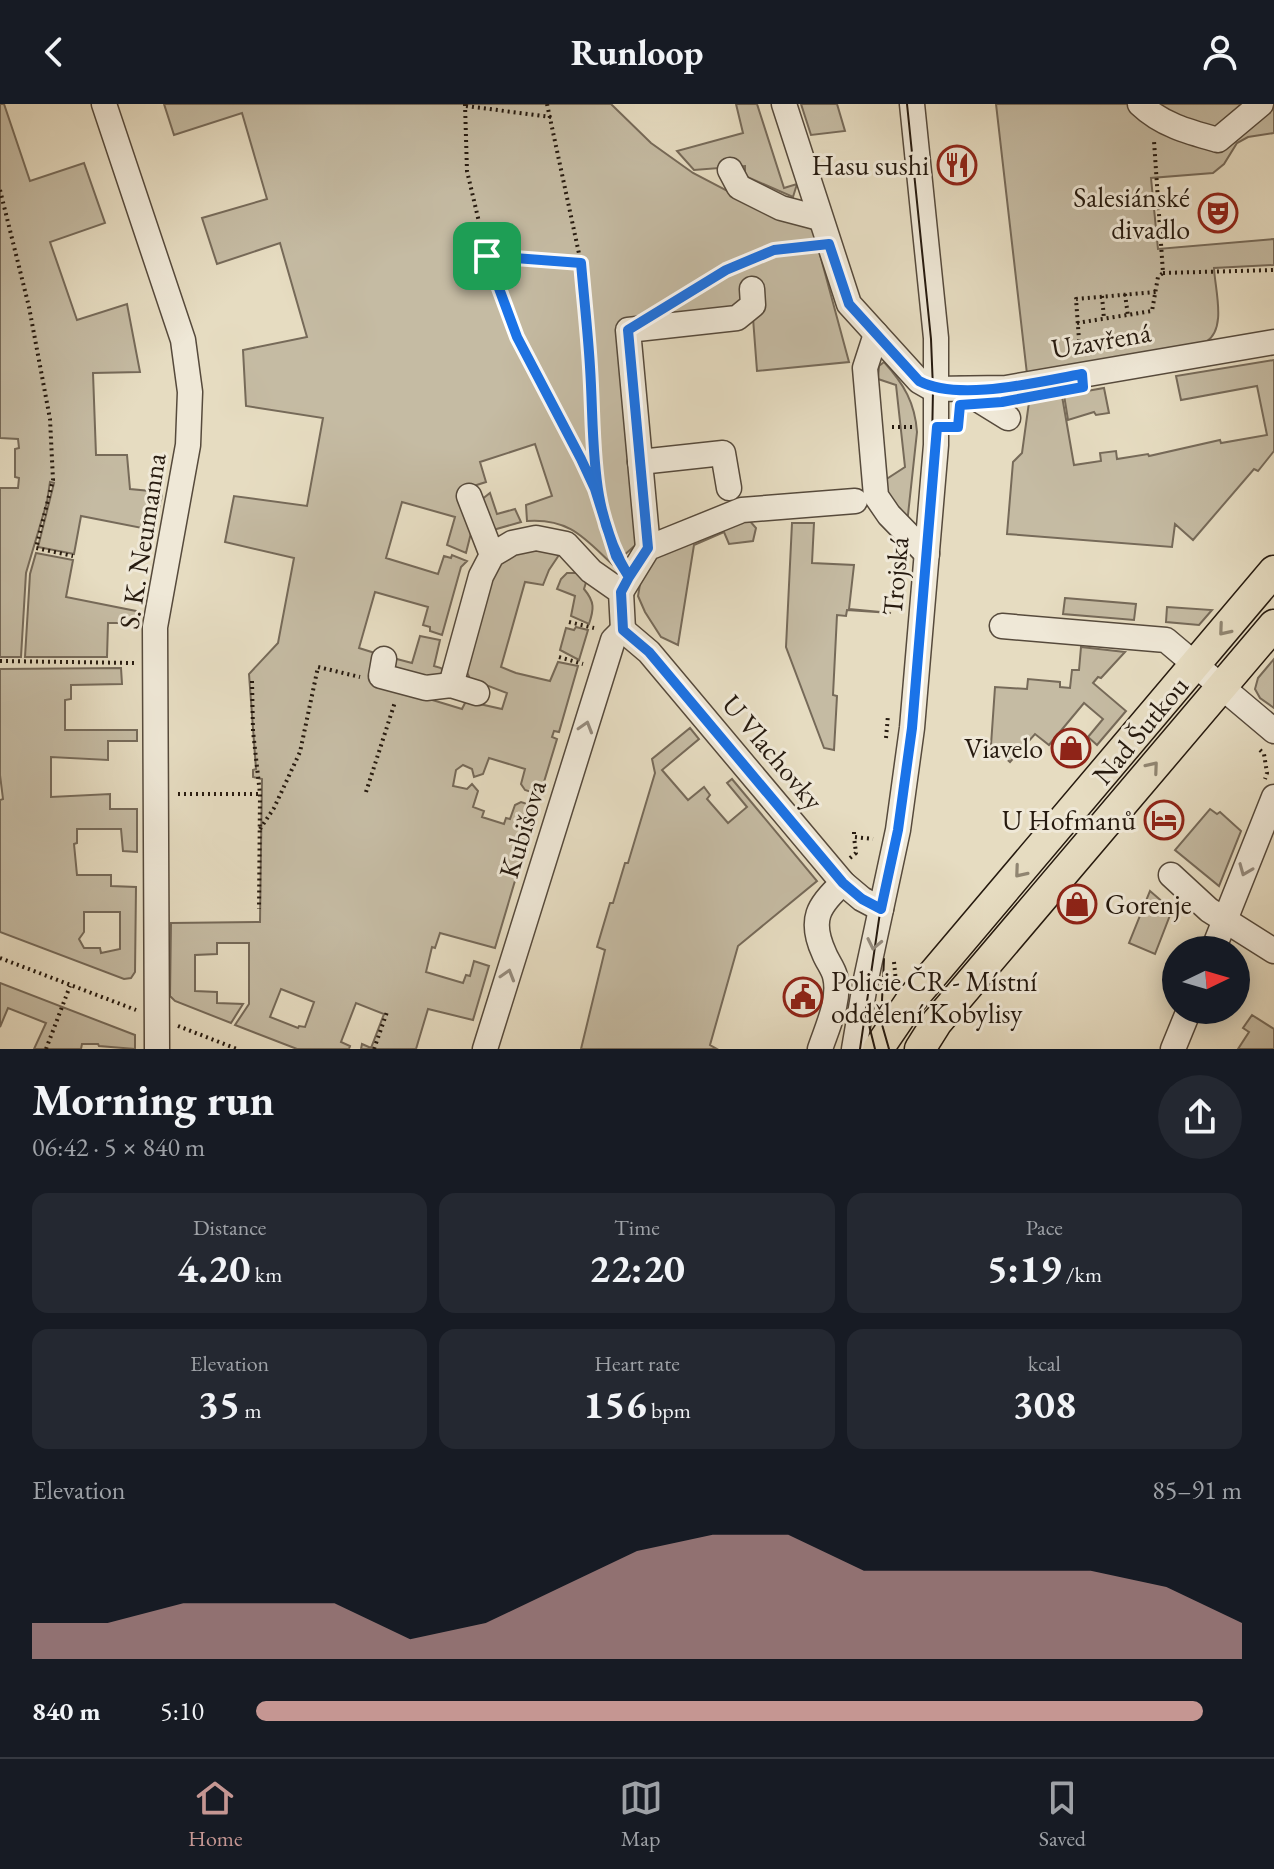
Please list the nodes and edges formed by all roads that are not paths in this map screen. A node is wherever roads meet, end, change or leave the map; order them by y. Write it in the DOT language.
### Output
graph roads {
  1 [pos="104,104"];
  2 [pos="784,104"];
  3 [pos="912,104"];
  4 [pos="1261,104"];
  5 [pos="1146,110"];
  6 [pos="730,170"];
  7 [pos="819,218"];
  8 [pos="752,289"];
  9 [pos="876,334"];
  10 [pos="1274,342"];
  11 [pos="950,389"];
  12 [pos="1008,418"];
  13 [pos="640,462"];
  14 [pos="729,488"];
  15 [pos="469,496"];
  16 [pos="855,501"];
  17 [pos="648,548"];
  18 [pos="927,554"];
  19 [pos="492,555"];
  20 [pos="1274,571"];
  21 [pos="625,584"];
  22 [pos="1274,625"];
  23 [pos="1002,626"];
  24 [pos="623,630"];
  25 [pos="384,659"];
  26 [pos="1195,665"];
  27 [pos="451,685"];
  28 [pos="1221,688"];
  29 [pos="477,693"];
  30 [pos="1274,731"];
  31 [pos="1274,797"];
  32 [pos="1171,875"];
  33 [pos="843,883"];
  34 [pos="881,909"];
  35 [pos="1225,920"];
  36 [pos="1219,936"];
  37 [pos="1269,942"];
  38 [pos="1183,1024"];
  39 [pos="925,1042"];
  40 [pos="157,1049"];
  41 [pos="485,1049"];
  42 [pos="820,1049"];
  43 [pos="854,1049"];
  44 [pos="878,1049"];
  45 [pos="1173,1049"];
  1 -- 40 [label="street, S. K. Neumanna"];
  2 -- 7 [label="street"];
  3 -- 11 [label="street, Trojská"];
  4 -- 5 [label="street"];
  6 -- 7 [label="street"];
  7 -- 9 [label="street"];
  8 -- 13 [label="street"];
  9 -- 11 [label="street"];
  9 -- 18 [label="street"];
  10 -- 11 [label="street, Uzavřená"];
  11 -- 12 [label="street"];
  11 -- 18 [label="street, Trojská"];
  13 -- 14 [label="street"];
  13 -- 17 [label="street"];
  15 -- 19 [label="street"];
  16 -- 17 [label="street"];
  17 -- 21 [label="street"];
  18 -- 34 [label="street, Trojská"];
  19 -- 21 [label="street"];
  19 -- 27 [label="street"];
  20 -- 26 [label="main road, Nad Šutkou, one-way"];
  21 -- 24 [label="street"];
  22 -- 28 [label="main road, Nad Šutkou"];
  23 -- 26 [label="street"];
  24 -- 33 [label="street, U Vlachovky"];
  41 -- 24 [label="street, Kubišova, one-way"];
  25 -- 27 [label="street"];
  26 -- 28 [label="street"];
  26 -- 44 [label="main road, Nad Šutkou, one-way"];
  27 -- 29 [label="street"];
  28 -- 30 [label="street"];
  39 -- 28 [label="main road, Nad Šutkou, one-way"];
  31 -- 35 [label="street, one-way"];
  32 -- 35 [label="street"];
  33 -- 34 [label="street, U Vlachovky"];
  33 -- 42 [label="street"];
  34 -- 43 [label="street, Trojská, one-way"];
  35 -- 36 [label="street"];
  35 -- 37 [label="street"];
  38 -- 45 [label="street"];
}
